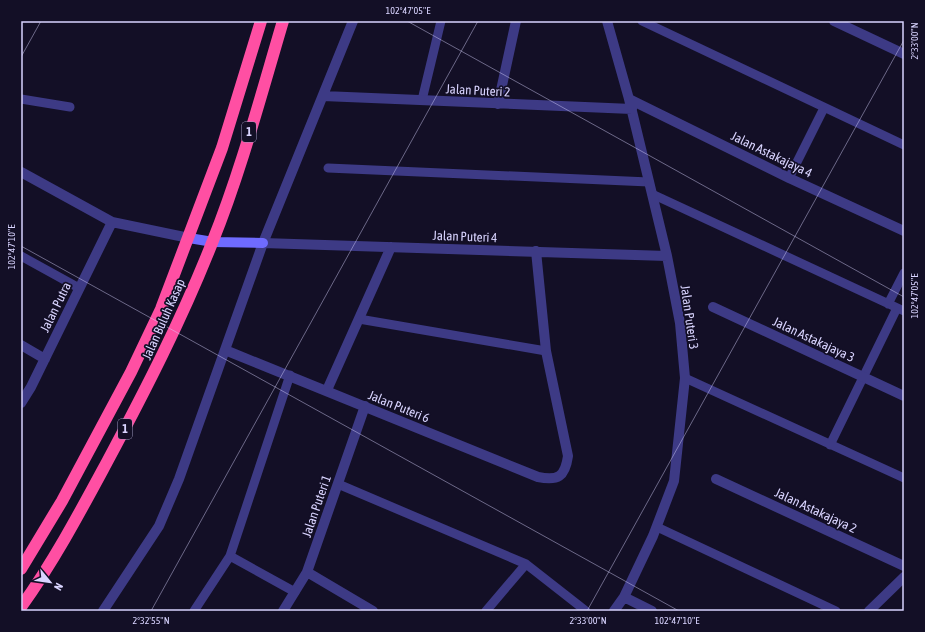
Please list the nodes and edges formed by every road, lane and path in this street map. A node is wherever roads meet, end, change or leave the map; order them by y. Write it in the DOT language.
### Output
graph roads {
  1 [pos="261,21"];
  2 [pos="283,21"];
  3 [pos="353,21"];
  4 [pos="441,21"];
  5 [pos="516,21"];
  6 [pos="607,21"];
  7 [pos="642,21"];
  8 [pos="834,21"];
  9 [pos="855,25"];
  10 [pos="904,54"];
  11 [pos="323,96"];
  12 [pos="21,99"];
  13 [pos="629,99"];
  14 [pos="422,100"];
  15 [pos="498,104"];
  16 [pos="70,107"];
  17 [pos="824,108"];
  18 [pos="632,109"];
  19 [pos="904,145"];
  20 [pos="328,168"];
  21 [pos="21,172"];
  22 [pos="790,178"];
  23 [pos="649,182"];
  24 [pos="652,194"];
  25 [pos="112,222"];
  26 [pos="904,231"];
  27 [pos="189,238"];
  28 [pos="213,242"];
  29 [pos="263,243"];
  30 [pos="391,247"];
  31 [pos="536,251"];
  32 [pos="21,256"];
  33 [pos="667,256"];
  34 [pos="904,272"];
  35 [pos="79,288"];
  36 [pos="888,304"];
  37 [pos="713,307"];
  38 [pos="900,310"];
  39 [pos="359,319"];
  40 [pos="21,345"];
  41 [pos="225,350"];
  42 [pos="546,351"];
  43 [pos="45,358"];
  44 [pos="290,375"];
  45 [pos="864,376"];
  46 [pos="685,378"];
  47 [pos="327,390"];
  48 [pos="904,396"];
  49 [pos="21,403"];
  50 [pos="365,406"];
  51 [pos="830,445"];
  52 [pos="716,478"];
  53 [pos="904,478"];
  54 [pos="338,484"];
  55 [pos="657,527"];
  56 [pos="230,556"];
  57 [pos="526,564"];
  58 [pos="904,566"];
  59 [pos="21,569"];
  60 [pos="307,572"];
  61 [pos="904,577"];
  62 [pos="295,592"];
  63 [pos="624,597"];
  64 [pos="21,607"];
  65 [pos="104,611"];
  66 [pos="194,611"];
  67 [pos="283,611"];
  68 [pos="372,611"];
  69 [pos="486,611"];
  70 [pos="586,611"];
  71 [pos="614,611"];
  72 [pos="652,611"];
  73 [pos="836,611"];
  74 [pos="869,611"];
  1 -- 27 [label="highway, Jalan Buluh Kasap / 1"];
  2 -- 28 [label="highway, Jalan Buluh Kasap / 1"];
  3 -- 11 [label="street"];
  4 -- 14 [label="lane"];
  5 -- 15 [label="street"];
  6 -- 13 [label="street, Jalan Puteri 3"];
  7 -- 17 [label="lane"];
  8 -- 9 [label="street"];
  9 -- 10 [label="street"];
  11 -- 14 [label="street, Jalan Puteri 2"];
  11 -- 29 [label="street"];
  12 -- 16 [label="lane"];
  13 -- 18 [label="street, Jalan Puteri 3"];
  13 -- 22 [label="street, Jalan Astakajaya 4"];
  14 -- 15 [label="street, Jalan Puteri 2"];
  15 -- 18 [label="street, Jalan Puteri 2"];
  17 -- 19 [label="lane"];
  17 -- 22 [label="lane"];
  18 -- 23 [label="street, Jalan Puteri 3"];
  20 -- 23 [label="lane"];
  21 -- 25 [label="street"];
  22 -- 26 [label="street, Jalan Astakajaya 4"];
  23 -- 24 [label="street, Jalan Puteri 3"];
  24 -- 33 [label="street, Jalan Puteri 3"];
  24 -- 36 [label="lane"];
  25 -- 27 [label="street"];
  25 -- 35 [label="street, Jalan Putra"];
  27 -- 28 [label="street"];
  27 -- 59 [label="highway, Jalan Buluh Kasap / 1"];
  28 -- 29 [label="street"];
  28 -- 64 [label="highway, Jalan Buluh Kasap / 1"];
  29 -- 30 [label="street, Jalan Puteri 4"];
  29 -- 41 [label="street"];
  30 -- 31 [label="street, Jalan Puteri 4"];
  30 -- 39 [label="street"];
  31 -- 33 [label="street, Jalan Puteri 4"];
  31 -- 42 [label="street"];
  32 -- 35 [label="lane"];
  33 -- 46 [label="street, Jalan Puteri 3"];
  34 -- 36 [label="lane"];
  35 -- 43 [label="street, Jalan Putra"];
  36 -- 38 [label="lane"];
  37 -- 45 [label="street, Jalan Astakajaya 3"];
  38 -- 45 [label="lane"];
  39 -- 42 [label="lane"];
  39 -- 47 [label="street"];
  40 -- 43 [label="street"];
  41 -- 44 [label="street, Jalan Puteri 6"];
  41 -- 65 [label="street"];
  42 -- 50 [label="street, Jalan Puteri 6"];
  43 -- 49 [label="street, Jalan Putra"];
  44 -- 47 [label="street, Jalan Puteri 6"];
  44 -- 56 [label="lane"];
  45 -- 48 [label="street, Jalan Astakajaya 3"];
  45 -- 51 [label="lane"];
  46 -- 51 [label="lane"];
  46 -- 55 [label="street, Jalan Puteri 3"];
  47 -- 50 [label="street, Jalan Puteri 6"];
  50 -- 54 [label="street, Jalan Puteri 1"];
  51 -- 53 [label="lane"];
  52 -- 58 [label="street, Jalan Astakajaya 2"];
  54 -- 57 [label="lane"];
  54 -- 60 [label="street, Jalan Puteri 1"];
  55 -- 63 [label="street, Jalan Puteri 3"];
  55 -- 73 [label="lane"];
  56 -- 62 [label="lane"];
  56 -- 66 [label="lane"];
  57 -- 69 [label="lane"];
  57 -- 70 [label="lane"];
  60 -- 62 [label="street, Jalan Puteri 1"];
  60 -- 68 [label="street"];
  61 -- 74 [label="street"];
  62 -- 67 [label="street, Jalan Puteri 1"];
  63 -- 71 [label="street, Jalan Puteri 3"];
  63 -- 72 [label="street"];
}
